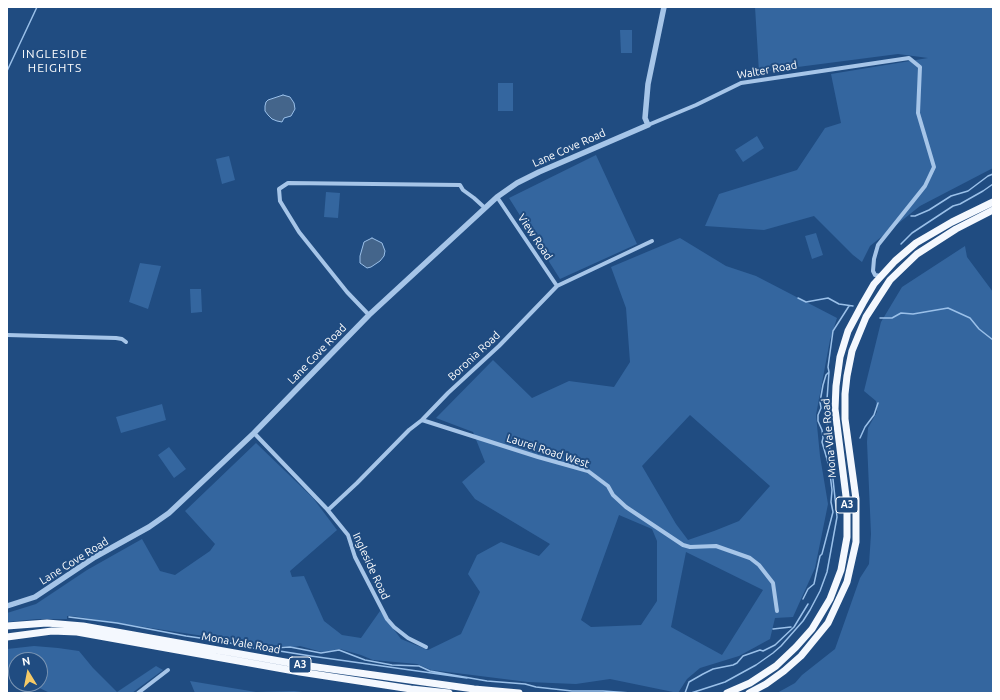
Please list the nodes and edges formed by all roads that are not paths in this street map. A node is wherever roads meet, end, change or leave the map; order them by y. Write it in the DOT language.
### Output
graph roads {
  1 [pos="664,7"];
  2 [pos="648,125"];
  3 [pos="497,197"];
  4 [pos="993,202"];
  5 [pos="485,208"];
  6 [pos="993,210"];
  7 [pos="652,241"];
  8 [pos="881,276"];
  9 [pos="557,286"];
  10 [pos="369,315"];
  11 [pos="7,336"];
  12 [pos="126,342"];
  13 [pos="422,420"];
  14 [pos="254,433"];
  15 [pos="328,510"];
  16 [pos="7,606"];
  17 [pos="777,611"];
  18 [pos="7,626"];
  19 [pos="7,637"];
  20 [pos="426,647"];
  21 [pos="168,670"];
  22 [pos="138,693"];
  23 [pos="449,693"];
  24 [pos="519,693"];
  25 [pos="727,693"];
  26 [pos="749,693"];
  1 -- 2 [label="street"];
  2 -- 3 [label="street, Lane Cove Road"];
  2 -- 8 [label="street, Walter Road"];
  3 -- 5 [label="street, Lane Cove Road"];
  3 -- 9 [label="street, View Road"];
  4 -- 8 [label="highway, Mona Vale Road / A3"];
  5 -- 10 [label="street, Lane Cove Road"];
  5 -- 10 [label="street"];
  6 -- 26 [label="highway, Mona Vale Road / A3"];
  7 -- 9 [label="street, Boronia Road"];
  8 -- 25 [label="highway, Mona Vale Road / A3"];
  9 -- 13 [label="street, Boronia Road"];
  10 -- 14 [label="street, Lane Cove Road"];
  11 -- 12 [label="street"];
  13 -- 15 [label="street, Boronia Road"];
  13 -- 17 [label="street, Laurel Road West"];
  14 -- 15 [label="street, Ingleside Road"];
  14 -- 16 [label="street, Lane Cove Road"];
  15 -- 20 [label="street, Ingleside Road"];
  18 -- 24 [label="highway, Mona Vale Road / A3"];
  19 -- 23 [label="highway, Mona Vale Road / A3"];
  21 -- 22 [label="street"];
}
